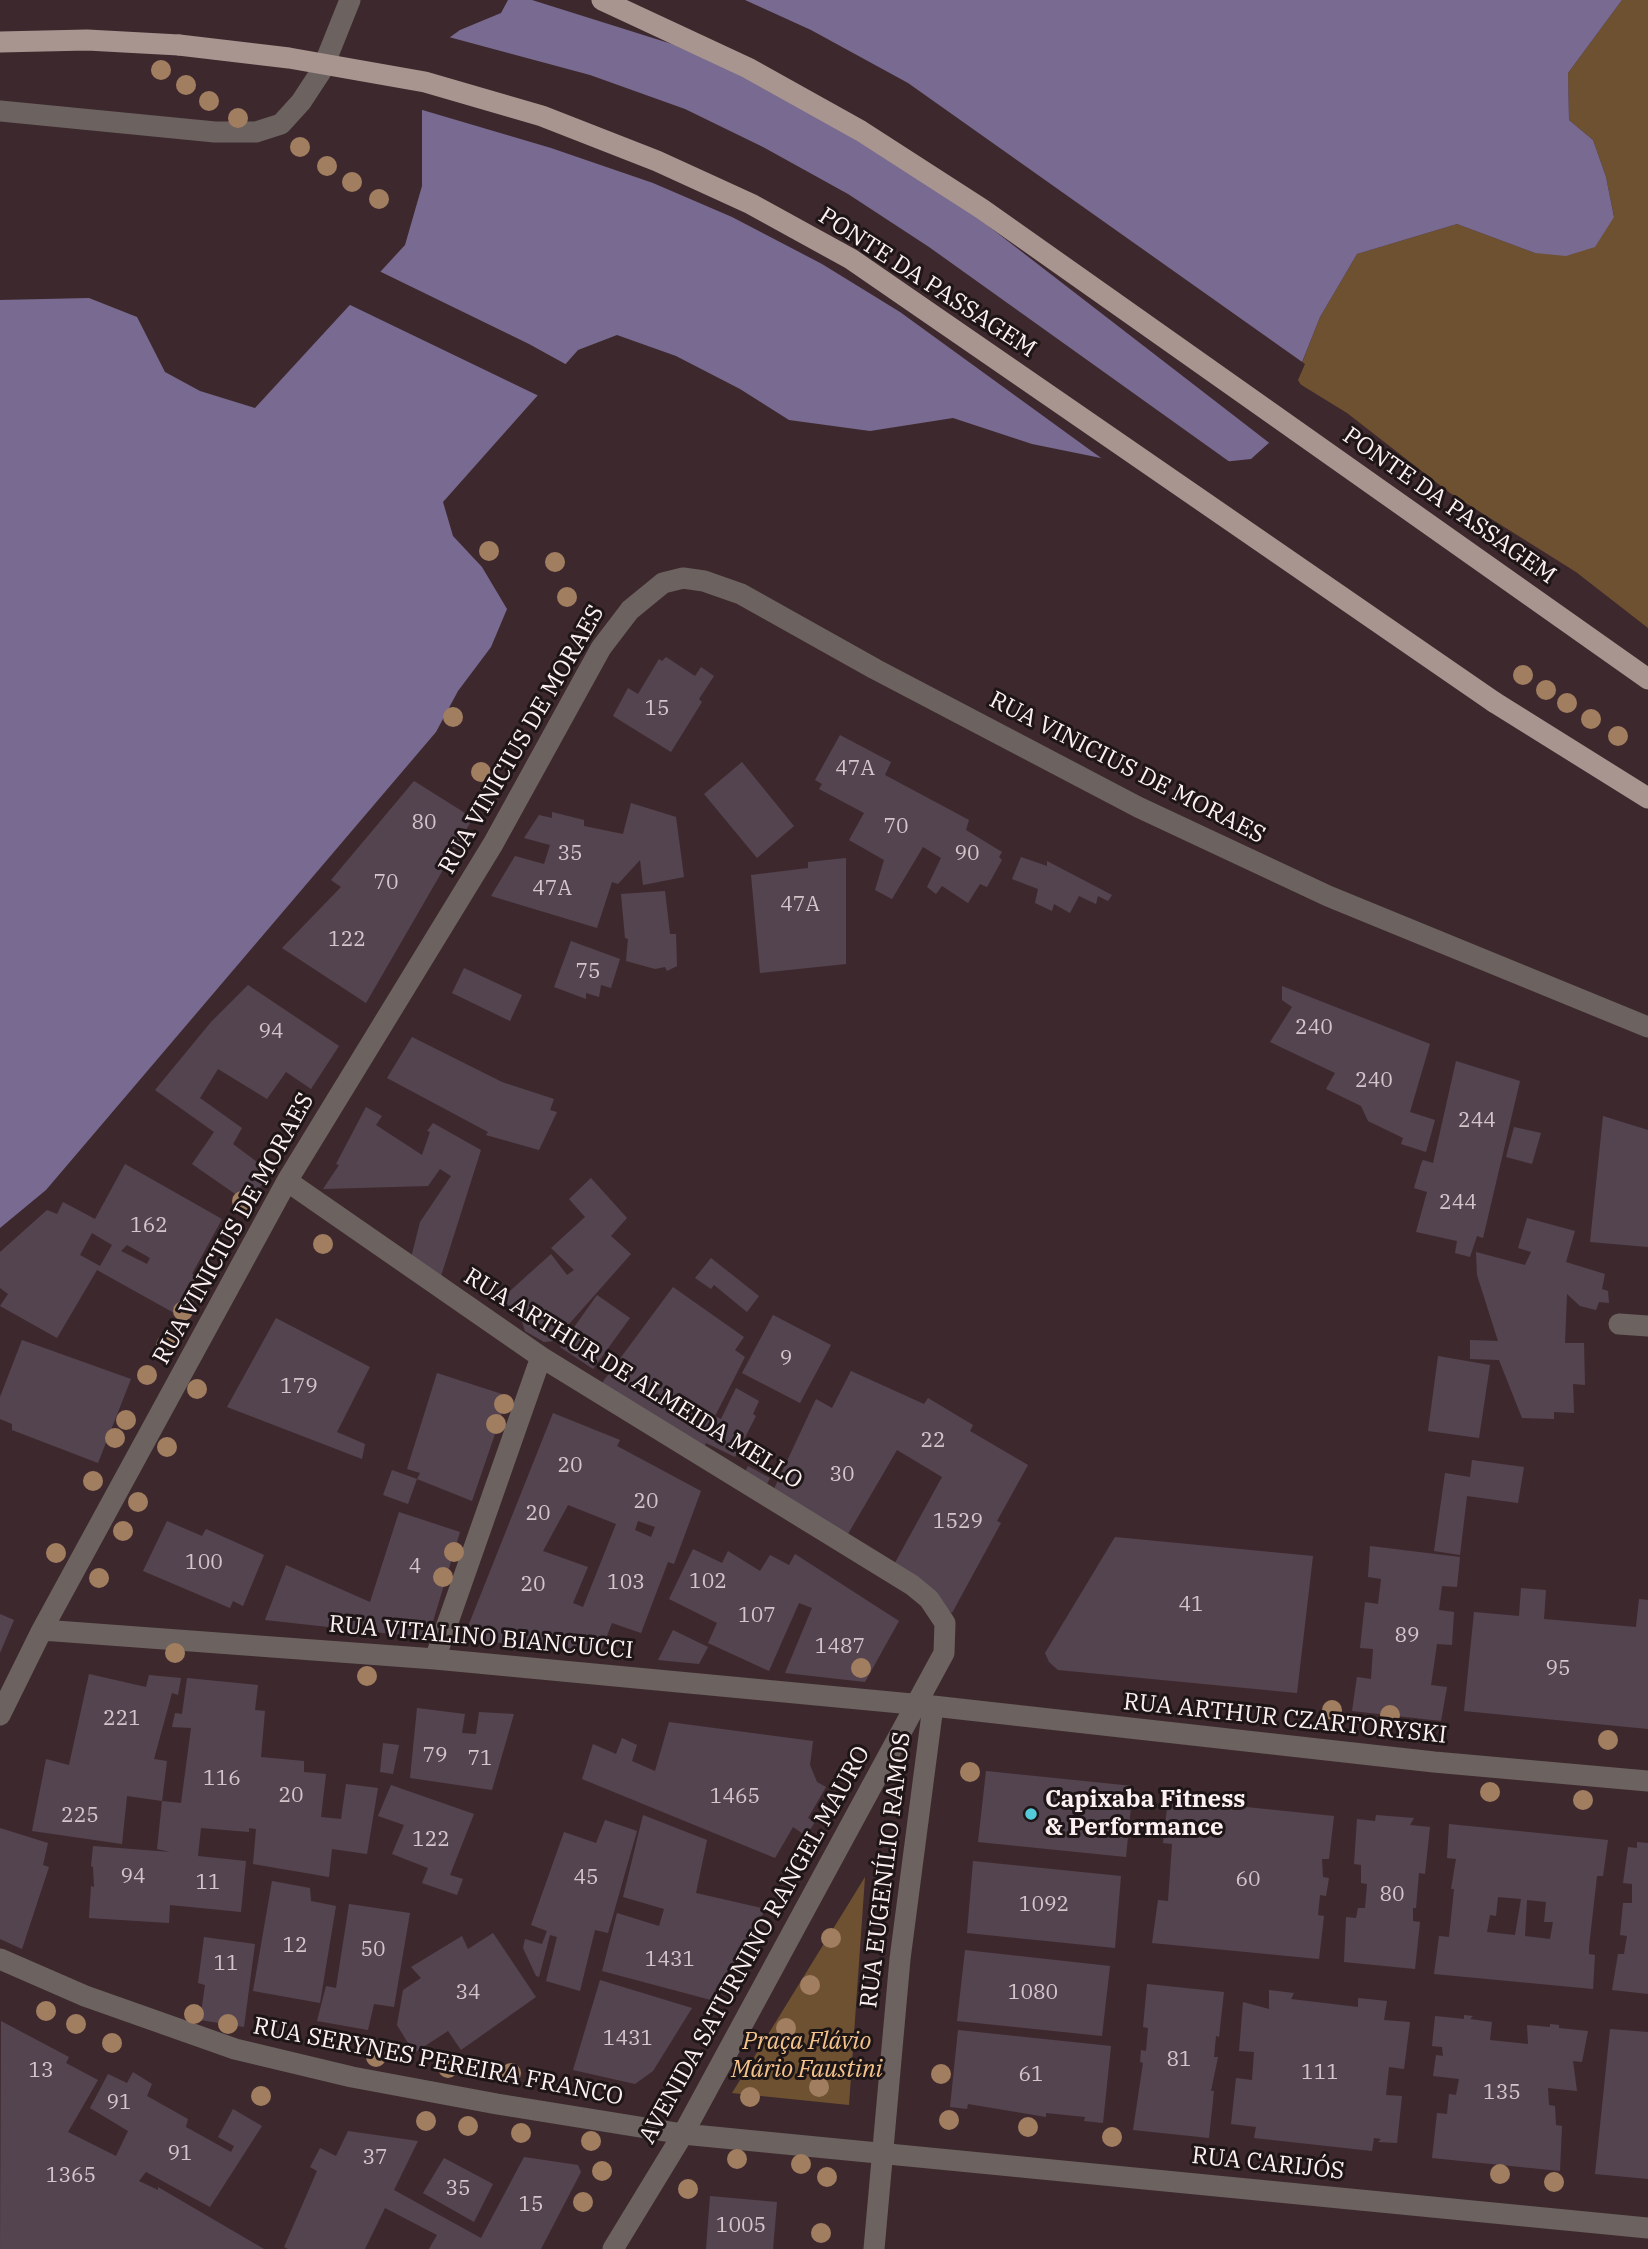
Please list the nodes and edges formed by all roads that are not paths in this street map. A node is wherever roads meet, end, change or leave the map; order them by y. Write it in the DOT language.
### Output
graph roads {
  1 [pos="350,0"];
  2 [pos="602,0"];
  3 [pos="0,42"];
  4 [pos="0,111"];
  5 [pos="1623,662"];
  6 [pos="1648,672"];
  7 [pos="1648,679"];
  8 [pos="1648,799"];
  9 [pos="1648,1027"];
  10 [pos="287,1181"];
  11 [pos="1619,1324"];
  12 [pos="1648,1326"];
  13 [pos="541,1357"];
  14 [pos="945,1623"];
  15 [pos="42,1630"];
  16 [pos="435,1659"];
  17 [pos="924,1705"];
  18 [pos="0,1715"];
  19 [pos="1648,1781"];
  20 [pos="0,1959"];
  21 [pos="683,2134"];
  22 [pos="882,2152"];
  23 [pos="1648,2228"];
  24 [pos="613,2249"];
  25 [pos="874,2249"];
  1 -- 4 [label="street"];
  2 -- 5 [label="main road, PONTE DA PASSAGEM"];
  3 -- 8 [label="main road, PONTE DA PASSAGEM, bridge"];
  5 -- 6 [label="main road"];
  5 -- 7 [label="main road"];
  9 -- 10 [label="street, RUA VINICIUS DE MORAES"];
  10 -- 13 [label="street, RUA ARTHUR DE ALMEIDA MELLO"];
  10 -- 15 [label="street, RUA VINICIUS DE MORAES"];
  11 -- 12 [label="street"];
  13 -- 14 [label="street, RUA ARTHUR DE ALMEIDA MELLO"];
  13 -- 16 [label="street"];
  14 -- 17 [label="street, AVENIDA SATURNINO RANGEL MAURO"];
  15 -- 16 [label="street, RUA VITALINO BIANCUCCI"];
  15 -- 18 [label="street, RUA VINICIUS DE MORAES"];
  16 -- 17 [label="street, RUA VITALINO BIANCUCCI"];
  17 -- 19 [label="street, RUA ARTHUR CZARTORYSKI"];
  17 -- 21 [label="street, AVENIDA SATURNINO RANGEL MAURO"];
  17 -- 22 [label="street, RUA EUGENÍLIO RAMOS"];
  20 -- 21 [label="street, RUA SERYNES PEREIRA FRANCO"];
  21 -- 22 [label="street, RUA SERYNES PEREIRA FRANCO"];
  21 -- 24 [label="street, AVENIDA SATURNINO RANGEL MAURO"];
  22 -- 23 [label="street, RUA CARIJÓS"];
  22 -- 25 [label="street, RUA EUGENÍLIO RAMOS"];
}
